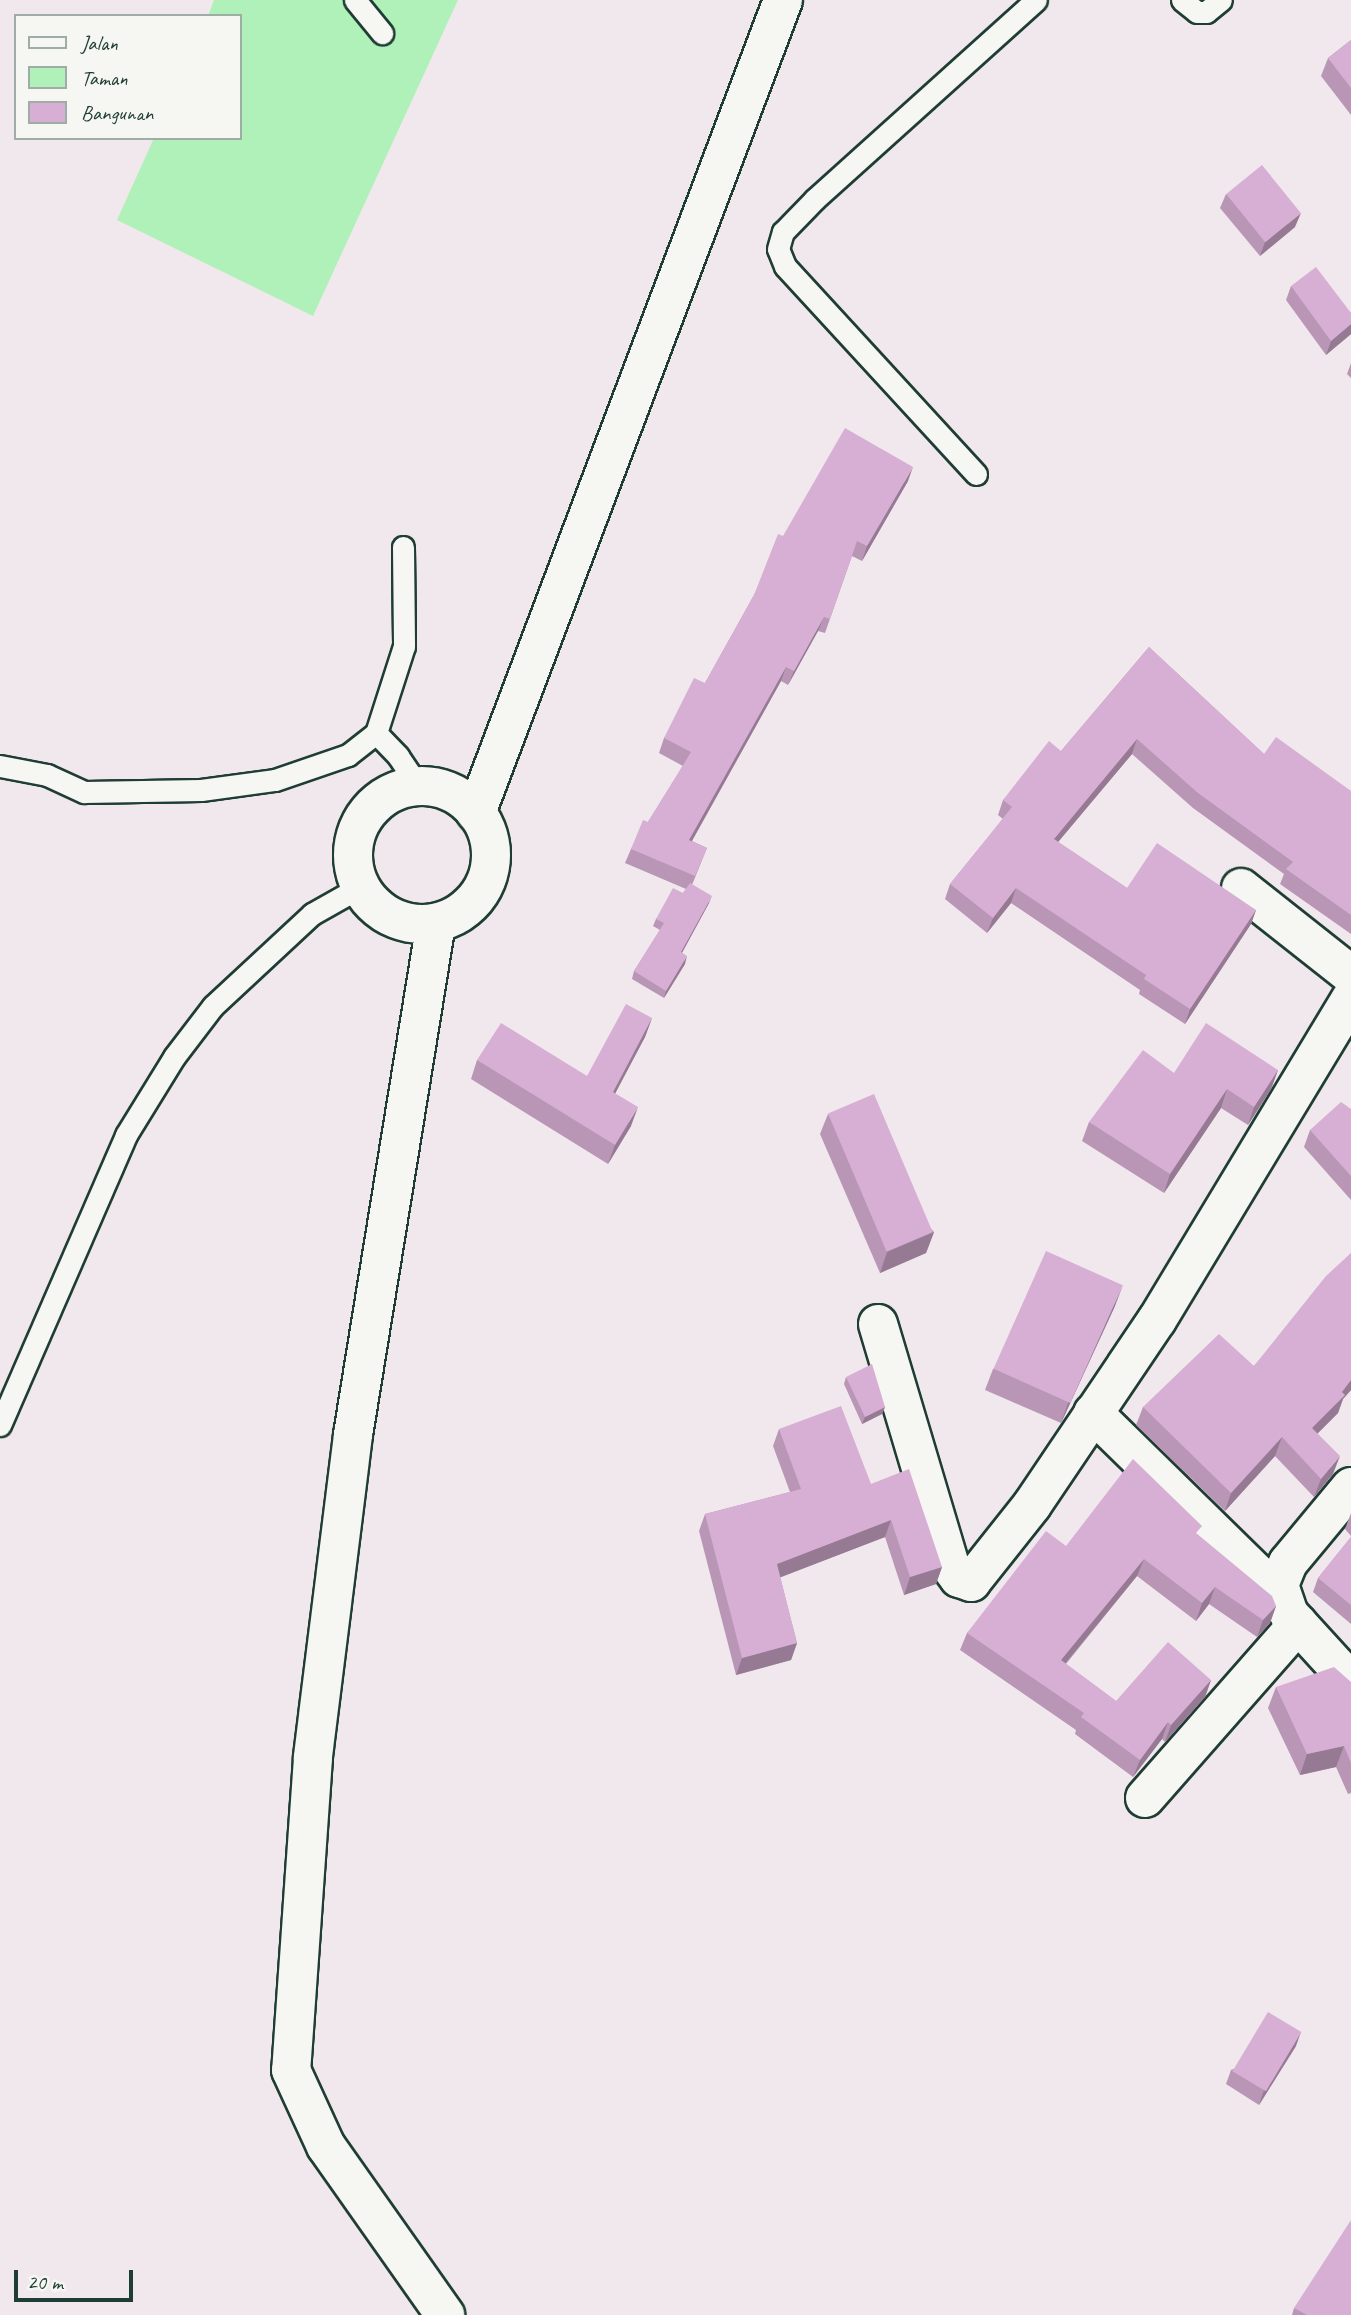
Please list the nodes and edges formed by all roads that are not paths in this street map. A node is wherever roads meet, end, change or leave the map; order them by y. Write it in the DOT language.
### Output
graph roads {
  1 [pos="355,0"];
  2 [pos="783,0"];
  3 [pos="1036,0"];
  4 [pos="1182,0"];
  5 [pos="1221,0"];
  6 [pos="382,33"];
  7 [pos="976,474"];
  8 [pos="404,547"];
  9 [pos="376,733"];
  10 [pos="0,765"];
  11 [pos="418,786"];
  12 [pos="477,813"];
  13 [pos="360,887"];
  14 [pos="1241,888"];
  15 [pos="436,923"];
  16 [pos="1351,975"];
  17 [pos="1351,999"];
  18 [pos="878,1324"];
  19 [pos="1093,1413"];
  20 [pos="0,1425"];
  21 [pos="1351,1488"];
  22 [pos="1288,1609"];
  23 [pos="1351,1682"];
  24 [pos="1145,1798"];
  25 [pos="445,2315"];
  1 -- 6 [label="lane"];
  2 -- 12 [label="street"];
  3 -- 7 [label="lane"];
  4 -- 5 [label="lane"];
  8 -- 9 [label="lane"];
  9 -- 10 [label="lane"];
  9 -- 11 [label="lane"];
  11 -- 12 [label="street"];
  11 -- 13 [label="street"];
  12 -- 15 [label="street"];
  13 -- 15 [label="street"];
  13 -- 20 [label="lane"];
  14 -- 16 [label="street"];
  15 -- 25 [label="street"];
  17 -- 19 [label="street"];
  18 -- 19 [label="street"];
  19 -- 22 [label="street"];
  21 -- 22 [label="street"];
  22 -- 23 [label="street"];
  22 -- 24 [label="street"];
}
